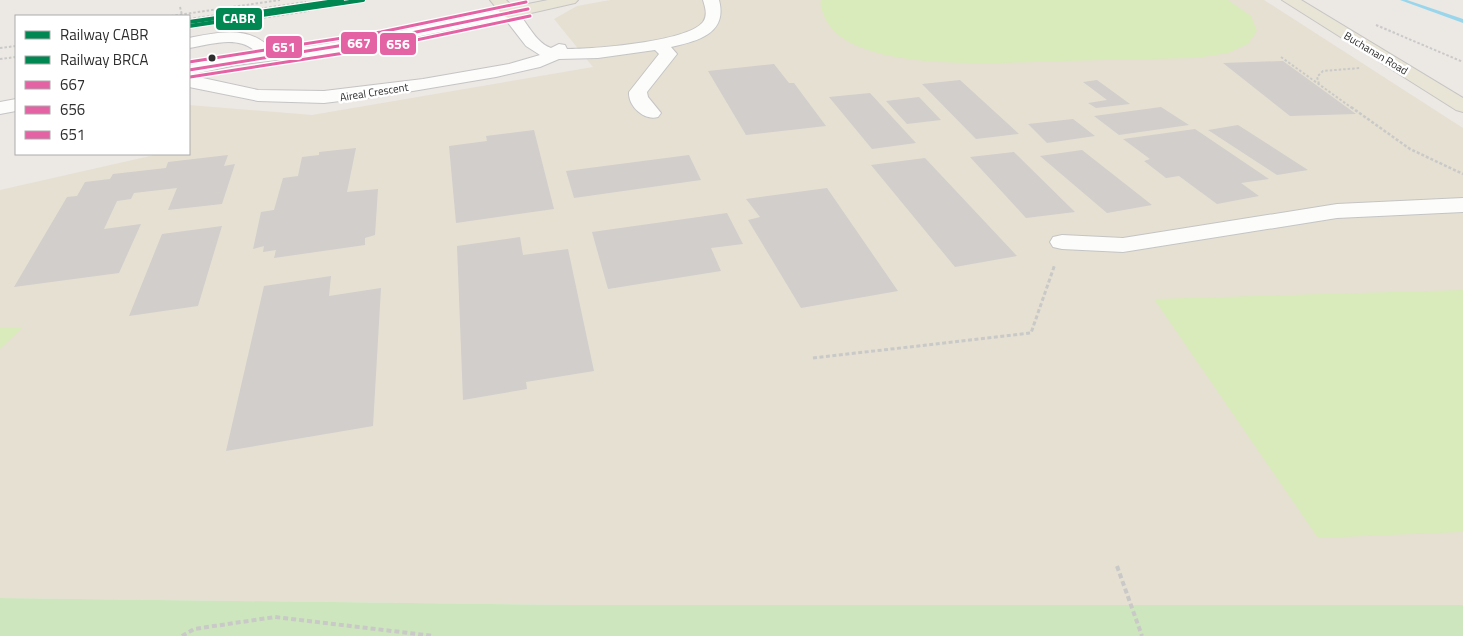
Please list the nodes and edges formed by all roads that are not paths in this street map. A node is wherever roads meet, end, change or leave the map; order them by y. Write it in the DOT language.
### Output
graph roads {
  1 [pos="570,0"];
  2 [pos="711,0"];
  3 [pos="1290,0"];
  4 [pos="525,3"];
  5 [pos="503,6"];
  6 [pos="190,43"];
  7 [pos="659,44"];
  8 [pos="557,54"];
  9 [pos="264,55"];
  10 [pos="190,70"];
  11 [pos="190,81"];
  12 [pos="15,104"];
  13 [pos="1463,106"];
  14 [pos="0,108"];
  15 [pos="651,113"];
  16 [pos="1463,205"];
  17 [pos="1062,242"];
  1 -- 4 [label="main road"];
  2 -- 7 [label="street"];
  3 -- 13 [label="main road, Buchanan Road"];
  4 -- 5 [label="main road"];
  4 -- 8 [label="street"];
  5 -- 8 [label="street"];
  5 -- 9 [label="street"];
  6 -- 9 [label="street"];
  7 -- 8 [label="street"];
  7 -- 15 [label="street"];
  8 -- 11 [label="street, Aireal Crescent"];
  9 -- 10 [label="street"];
  12 -- 14 [label="street"];
  16 -- 17 [label="street"];
}
